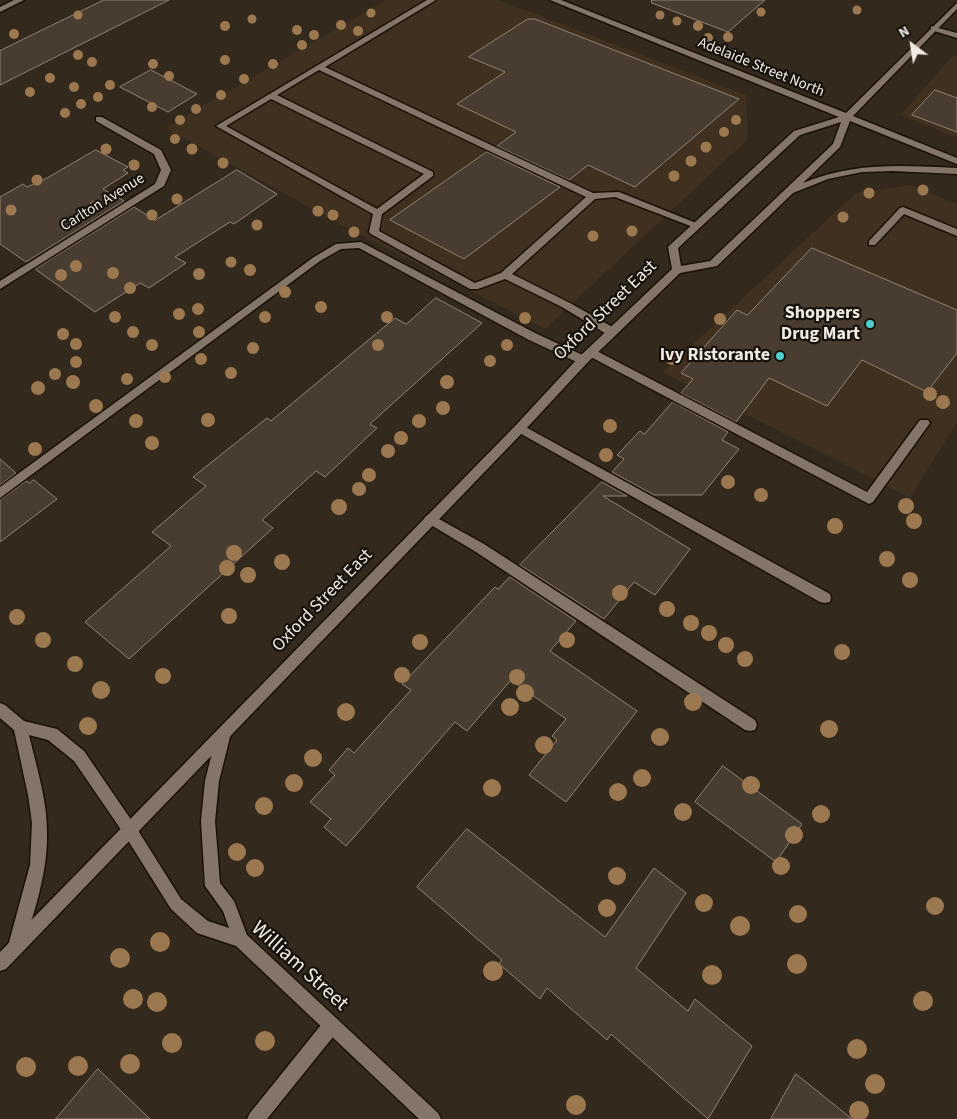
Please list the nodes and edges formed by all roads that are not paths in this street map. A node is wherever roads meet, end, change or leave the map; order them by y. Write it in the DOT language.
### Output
graph roads {
  1 [pos="20,0"];
  2 [pos="432,0"];
  3 [pos="554,0"];
  4 [pos="957,4"];
  5 [pos="0,10"];
  6 [pos="934,28"];
  7 [pos="957,36"];
  8 [pos="319,67"];
  9 [pos="272,96"];
  10 [pos="847,117"];
  11 [pos="99,119"];
  12 [pos="957,161"];
  13 [pos="957,171"];
  14 [pos="789,192"];
  15 [pos="592,196"];
  16 [pos="378,213"];
  17 [pos="696,226"];
  18 [pos="957,233"];
  19 [pos="872,243"];
  20 [pos="677,270"];
  21 [pos="505,275"];
  22 [pos="0,286"];
  23 [pos="612,332"];
  24 [pos="587,356"];
  25 [pos="924,423"];
  26 [pos="520,428"];
  27 [pos="0,493"];
  28 [pos="430,519"];
  29 [pos="825,598"];
  30 [pos="0,709"];
  31 [pos="750,725"];
  32 [pos="20,727"];
  33 [pos="224,733"];
  34 [pos="129,829"];
  35 [pos="241,940"];
  36 [pos="16,946"];
  37 [pos="0,963"];
  38 [pos="331,1026"];
  39 [pos="256,1119"];
  40 [pos="432,1119"];
  1 -- 5 [label="main road"];
  2 -- 8 [label="main road"];
  3 -- 10 [label="main road, Adelaide Street North"];
  4 -- 6 [label="main road, Oxford Street East"];
  6 -- 7 [label="main road"];
  6 -- 10 [label="main road, Oxford Street East"];
  8 -- 9 [label="main road"];
  8 -- 15 [label="main road"];
  9 -- 16 [label="main road"];
  9 -- 16 [label="main road"];
  10 -- 12 [label="main road, Adelaide Street North"];
  10 -- 14 [label="main road, Oxford Street East"];
  10 -- 17 [label="main road, Oxford Street East"];
  11 -- 22 [label="main road, Carlton Avenue"];
  13 -- 14 [label="main road"];
  14 -- 20 [label="main road, Oxford Street East"];
  15 -- 17 [label="main road"];
  15 -- 21 [label="main road"];
  16 -- 21 [label="main road"];
  17 -- 20 [label="main road, Oxford Street East"];
  18 -- 19 [label="main road"];
  20 -- 23 [label="main road, Oxford Street East"];
  21 -- 23 [label="main road"];
  23 -- 24 [label="main road, Oxford Street East"];
  24 -- 25 [label="main road"];
  24 -- 26 [label="main road, Oxford Street East"];
  24 -- 27 [label="main road"];
  26 -- 28 [label="main road, Oxford Street East"];
  26 -- 29 [label="main road"];
  28 -- 31 [label="main road"];
  28 -- 33 [label="main road, Oxford Street East"];
  30 -- 32 [label="main road, William Street"];
  32 -- 34 [label="main road, William Street"];
  32 -- 36 [label="main road"];
  33 -- 34 [label="main road, Oxford Street East"];
  33 -- 35 [label="main road"];
  34 -- 35 [label="main road, William Street"];
  34 -- 36 [label="main road, Oxford Street East"];
  35 -- 38 [label="main road, William Street"];
  36 -- 37 [label="main road, Oxford Street East"];
  38 -- 39 [label="main road"];
  38 -- 40 [label="main road, William Street"];
}
